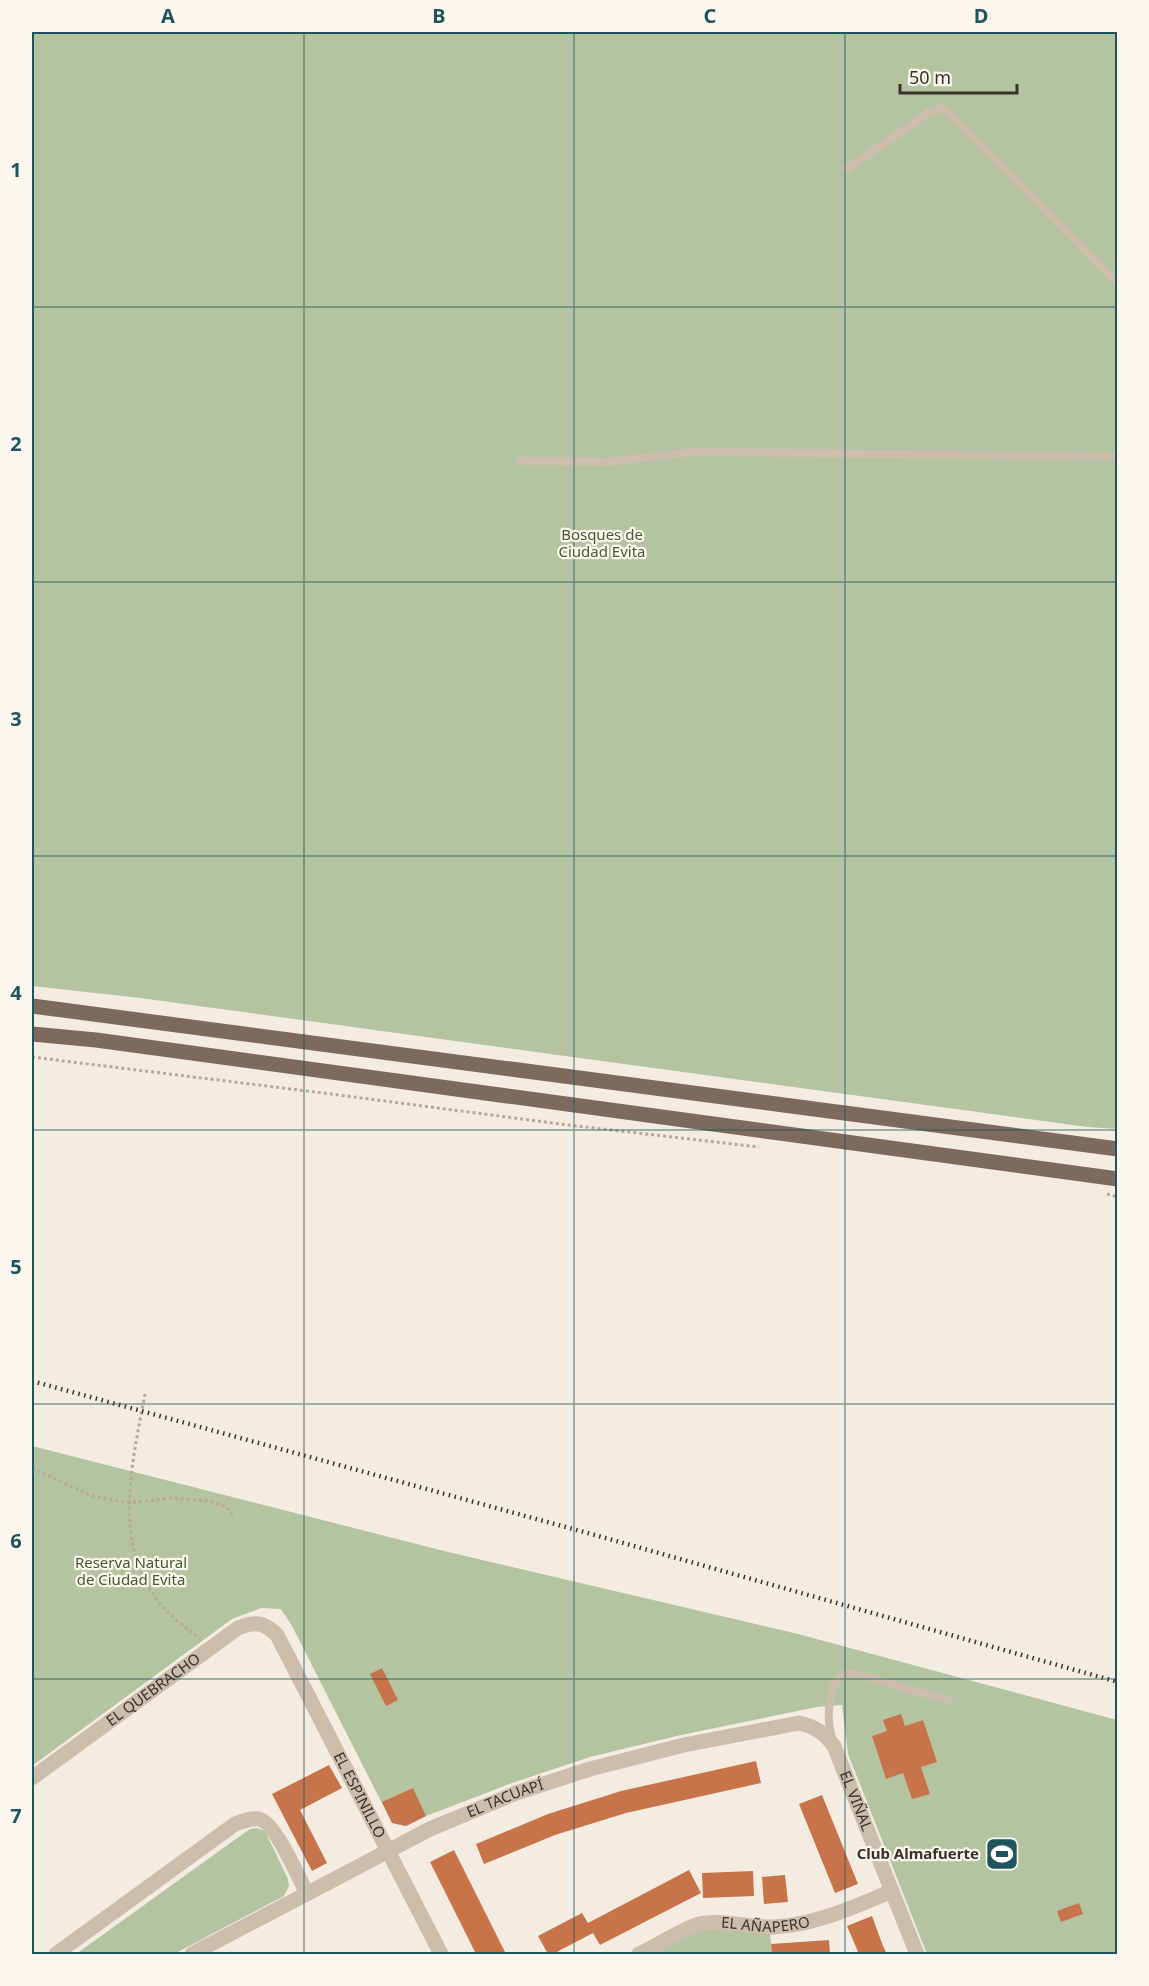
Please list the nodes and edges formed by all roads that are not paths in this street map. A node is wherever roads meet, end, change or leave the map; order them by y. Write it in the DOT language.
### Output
graph roads {
  1 [pos="847,169"];
  2 [pos="1118,283"];
  3 [pos="1118,457"];
  4 [pos="520,461"];
  5 [pos="32,1006"];
  6 [pos="32,1034"];
  7 [pos="1118,1149"];
  8 [pos="1118,1179"];
  9 [pos="278,1635"];
  10 [pos="948,1700"];
  11 [pos="834,1746"];
  12 [pos="32,1778"];
  13 [pos="388,1851"];
  14 [pos="892,1891"];
  15 [pos="307,1894"];
  16 [pos="56,1954"];
  17 [pos="192,1954"];
  18 [pos="441,1954"];
  19 [pos="639,1954"];
  20 [pos="917,1954"];
  1 -- 2 [label="lane"];
  3 -- 4 [label="lane"];
  5 -- 7 [label="main road"];
  6 -- 8 [label="main road"];
  9 -- 12 [label="street, EL QUEBRACHO"];
  9 -- 13 [label="street, EL ESPINILLO"];
  10 -- 11 [label="lane"];
  11 -- 13 [label="street, EL TACUAPÍ"];
  11 -- 14 [label="street, EL VIÑAL"];
  13 -- 15 [label="street, EL TACUAPÍ"];
  13 -- 18 [label="street, EL ESPINILLO"];
  14 -- 19 [label="street, EL AÑAPERO"];
  14 -- 20 [label="street, EL VIÑAL"];
  15 -- 16 [label="street"];
  15 -- 17 [label="street, EL TACUAPÍ"];
}
